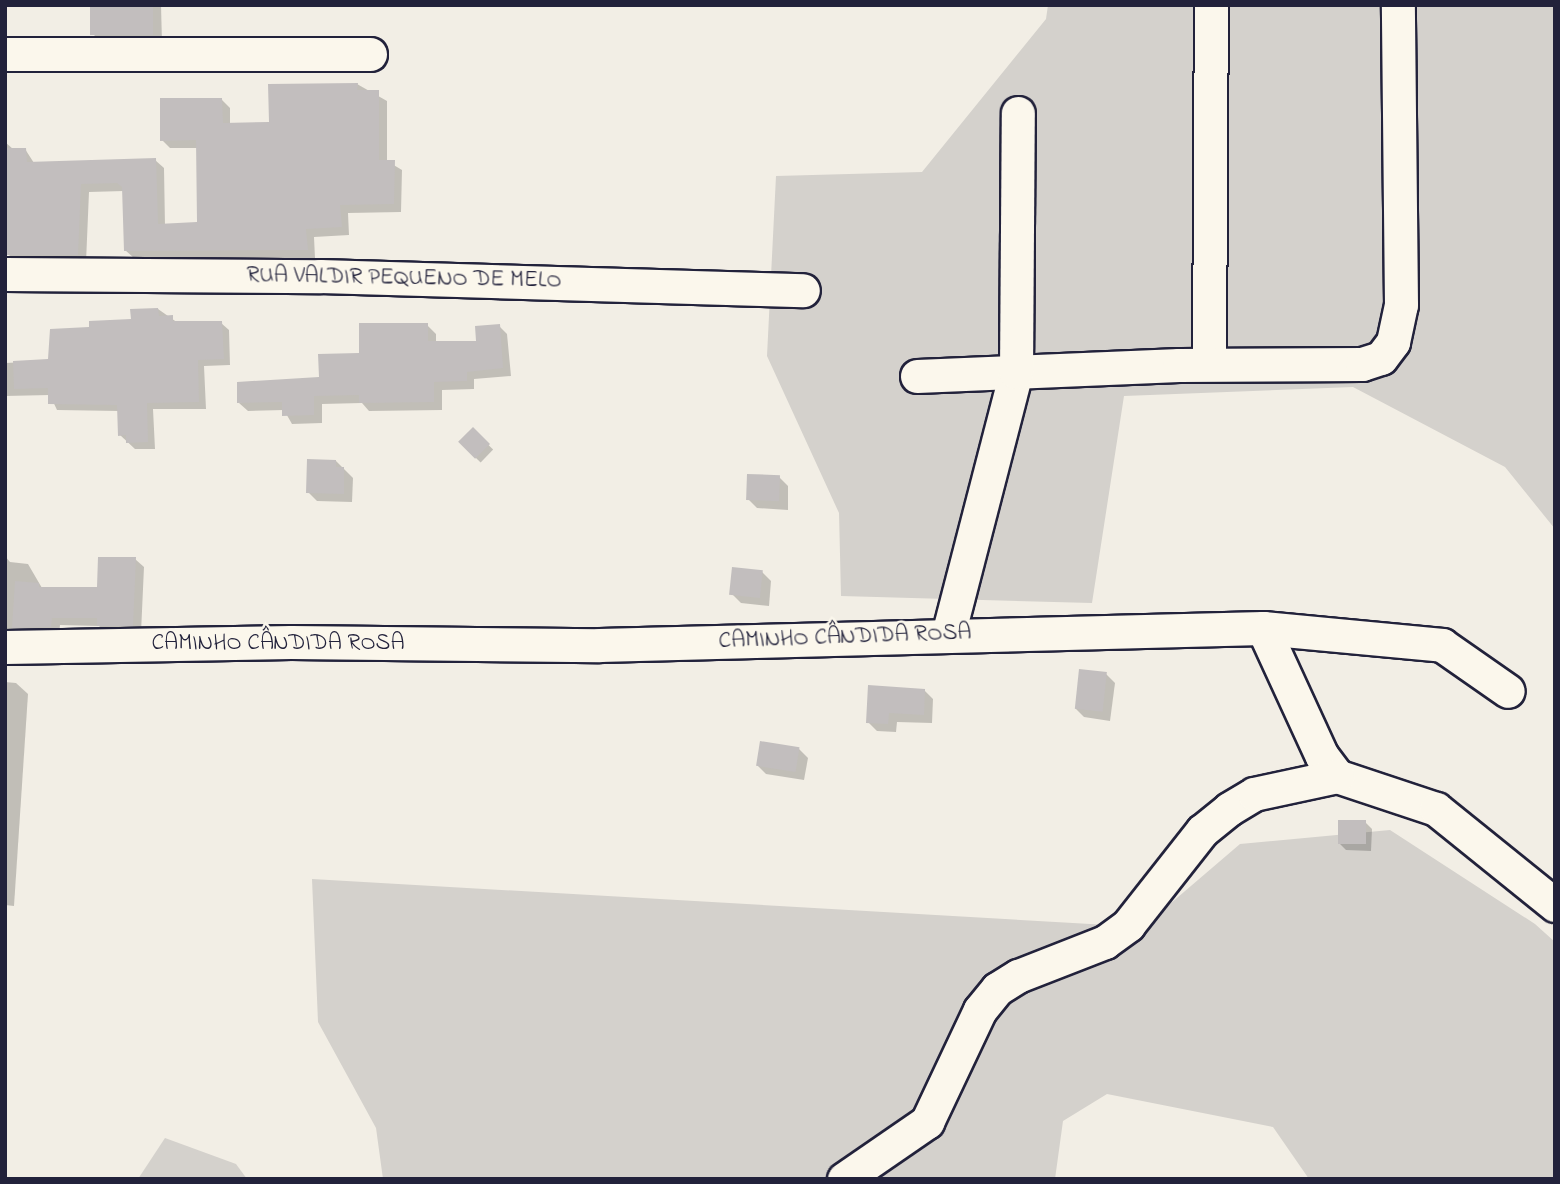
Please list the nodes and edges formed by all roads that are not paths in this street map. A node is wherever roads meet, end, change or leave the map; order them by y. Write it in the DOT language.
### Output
graph roads {
  1 [pos="1211,5"];
  2 [pos="1398,5"];
  3 [pos="5,54"];
  4 [pos="370,54"];
  5 [pos="1018,113"];
  6 [pos="5,274"];
  7 [pos="803,290"];
  8 [pos="1209,364"];
  9 [pos="1016,372"];
  10 [pos="917,376"];
  11 [pos="1263,628"];
  12 [pos="948,635"];
  13 [pos="5,647"];
  14 [pos="1508,691"];
  15 [pos="1337,776"];
  16 [pos="1555,905"];
  17 [pos="844,1179"];
  1 -- 8 [label="street"];
  2 -- 8 [label="street"];
  3 -- 4 [label="street"];
  5 -- 9 [label="street"];
  6 -- 7 [label="street, RUA VALDIR PEQUENO DE MELO"];
  8 -- 9 [label="street"];
  9 -- 10 [label="street"];
  9 -- 12 [label="street"];
  11 -- 12 [label="street, CAMINHO CÂNDIDA ROSA"];
  11 -- 14 [label="street, CAMINHO CÂNDIDA ROSA"];
  11 -- 15 [label="street"];
  12 -- 13 [label="street, CAMINHO CÂNDIDA ROSA"];
  15 -- 16 [label="street"];
  15 -- 17 [label="street"];
}
